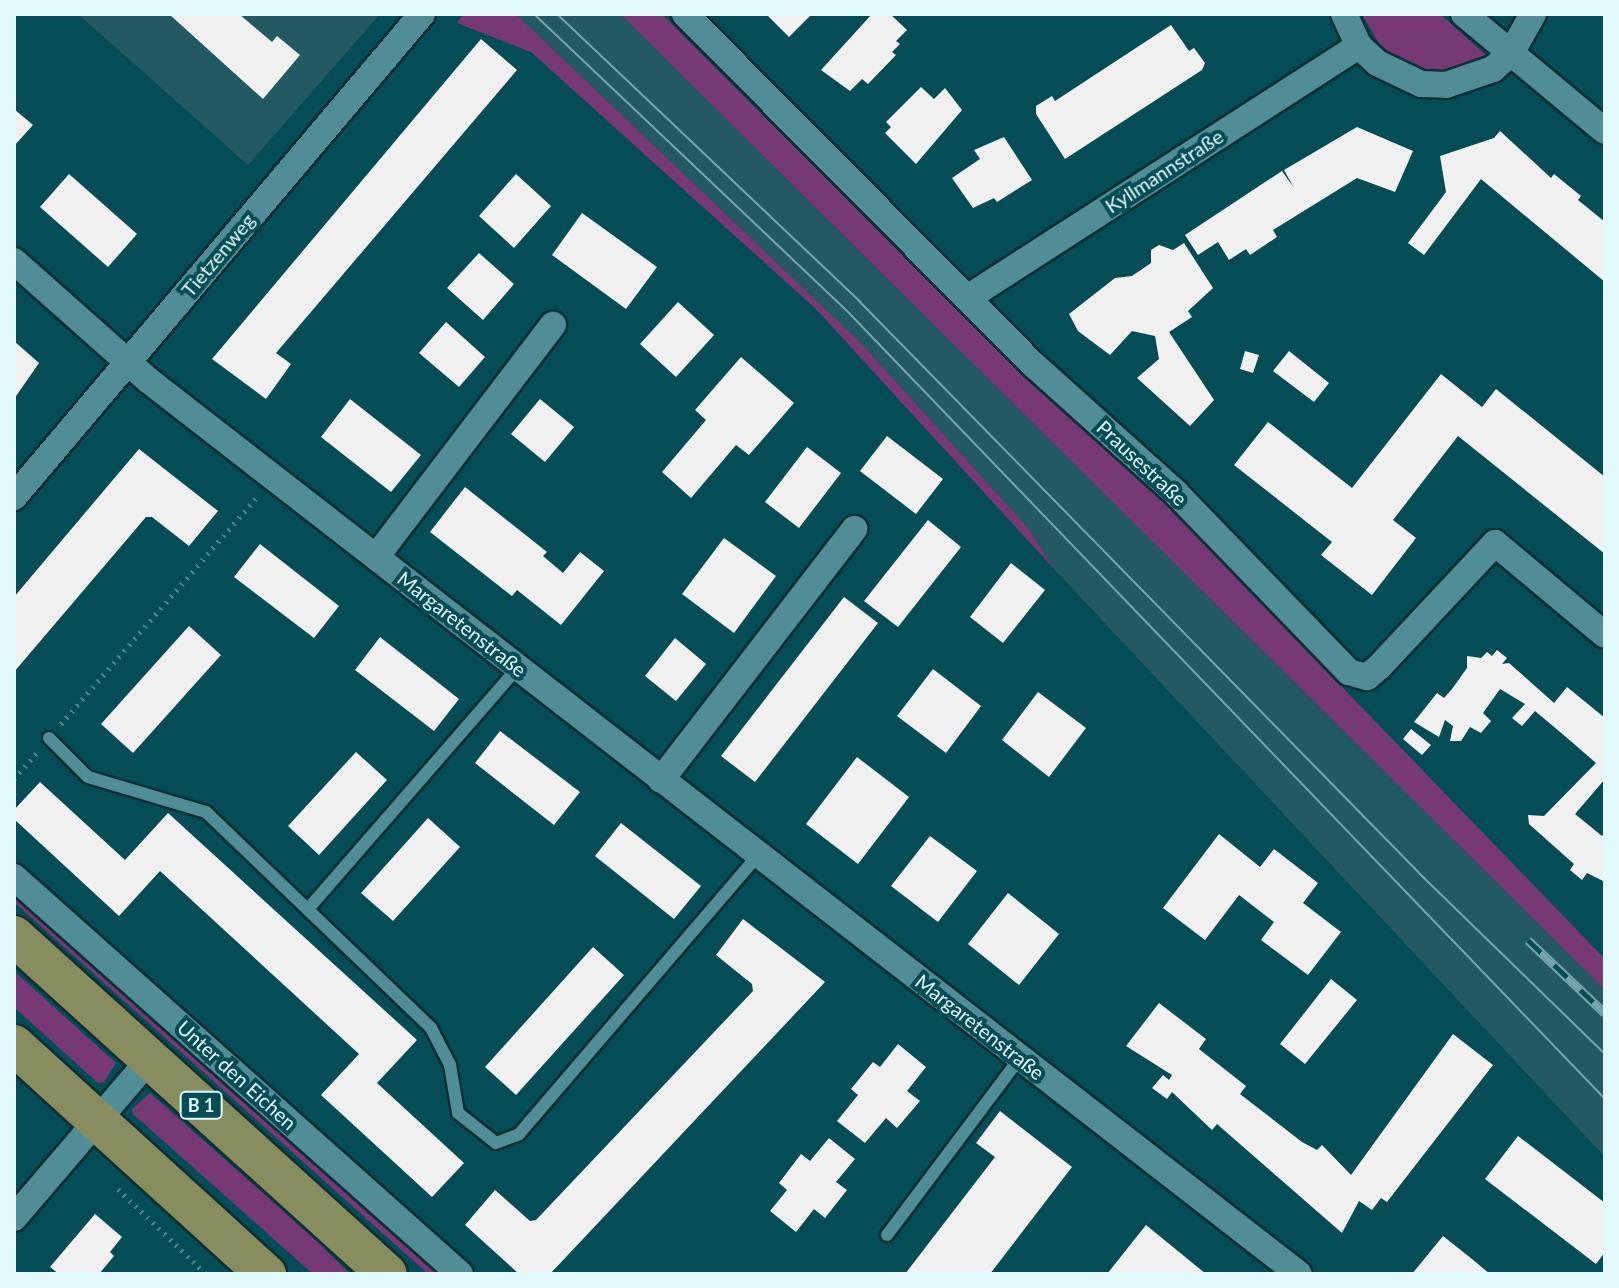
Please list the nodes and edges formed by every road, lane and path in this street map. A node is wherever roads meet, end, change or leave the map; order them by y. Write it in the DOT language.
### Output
graph roads {
  1 [pos="422,14"];
  2 [pos="685,14"];
  3 [pos="1344,14"];
  4 [pos="1464,14"];
  5 [pos="1533,14"];
  6 [pos="1359,46"];
  7 [pos="1511,53"];
  8 [pos="1605,131"];
  9 [pos="14,261"];
  10 [pos="969,297"];
  11 [pos="553,325"];
  12 [pos="127,363"];
  13 [pos="273,477"];
  14 [pos="14,497"];
  15 [pos="854,529"];
  16 [pos="376,557"];
  17 [pos="1605,635"];
  18 [pos="518,667"];
  19 [pos="49,738"];
  20 [pos="14,779"];
  21 [pos="661,780"];
  22 [pos="758,855"];
  23 [pos="14,877"];
  24 [pos="308,909"];
  25 [pos="14,936"];
  26 [pos="14,1045"];
  27 [pos="1020,1058"];
  28 [pos="150,1059"];
  29 [pos="98,1120"];
  30 [pos="109,1180"];
  31 [pos="14,1218"];
  32 [pos="887,1235"];
  33 [pos="206,1274"];
  34 [pos="266,1274"];
  35 [pos="387,1274"];
  36 [pos="460,1274"];
  37 [pos="1299,1274"];
  1 -- 12 [label="street, Tietzenweg"];
  2 -- 10 [label="street, Prausestraße"];
  3 -- 6 [label="street"];
  4 -- 7 [label="street"];
  5 -- 7 [label="street"];
  6 -- 7 [label="street"];
  6 -- 10 [label="street, Kyllmannstraße"];
  7 -- 8 [label="street"];
  9 -- 12 [label="street, Margaretenstraße"];
  10 -- 17 [label="street, Prausestraße"];
  11 -- 16 [label="street"];
  12 -- 13 [label="street, Margaretenstraße"];
  12 -- 14 [label="street, Tietzenweg"];
  13 -- 16 [label="street, Margaretenstraße"];
  13 -- 19 [label="path"];
  15 -- 21 [label="street"];
  16 -- 18 [label="street, Margaretenstraße"];
  18 -- 21 [label="street, Margaretenstraße"];
  18 -- 24 [label="lane"];
  19 -- 20 [label="path"];
  19 -- 24 [label="lane"];
  21 -- 22 [label="street, Margaretenstraße"];
  22 -- 24 [label="lane"];
  22 -- 27 [label="street, Margaretenstraße"];
  23 -- 36 [label="street, Unter den Eichen"];
  25 -- 28 [label="main road, B 1"];
  26 -- 29 [label="main road"];
  27 -- 32 [label="lane"];
  27 -- 37 [label="street, Margaretenstraße"];
  28 -- 29 [label="street"];
  28 -- 35 [label="main road, B 1"];
  29 -- 31 [label="street"];
  29 -- 34 [label="main road"];
  30 -- 33 [label="path"];
}
